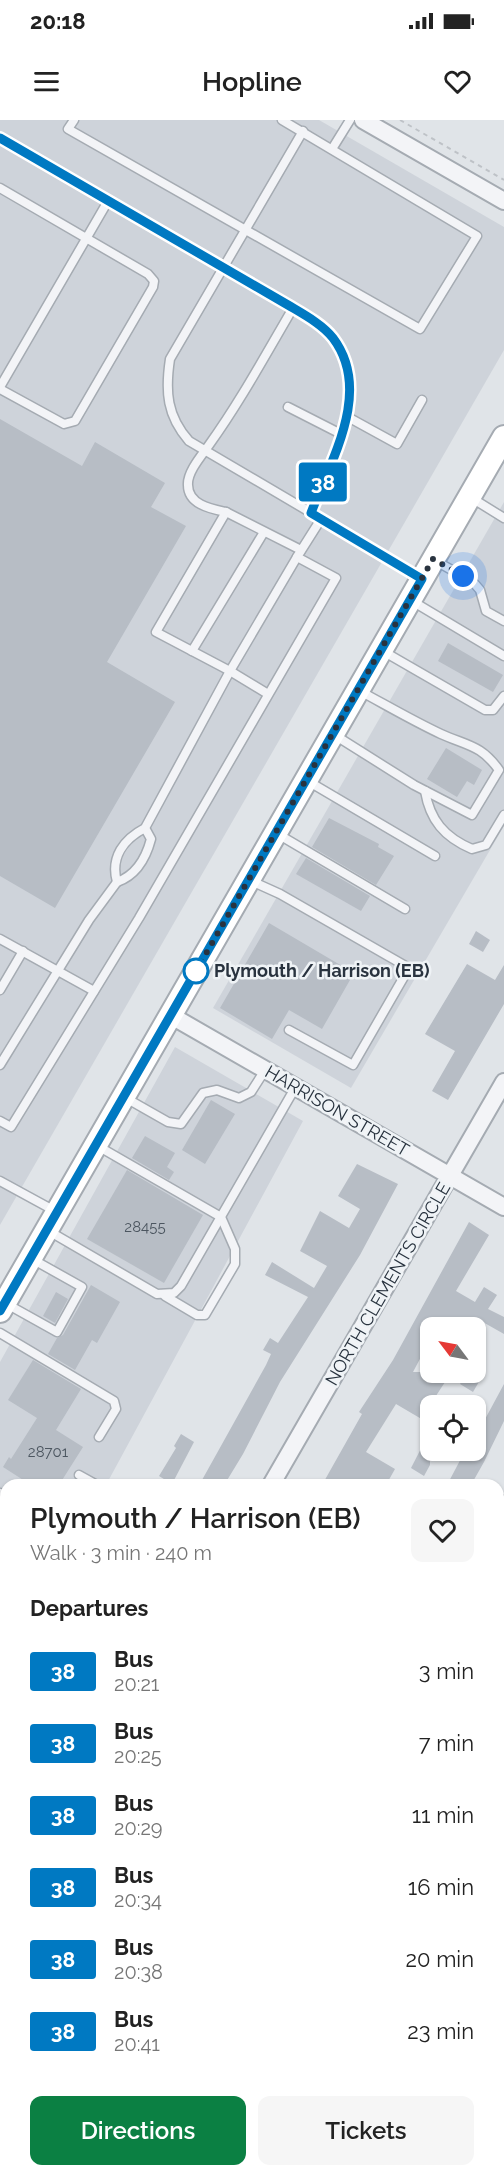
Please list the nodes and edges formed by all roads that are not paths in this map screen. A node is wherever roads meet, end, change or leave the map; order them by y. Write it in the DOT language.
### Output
graph roads {
  1 [pos="74,120"];
  2 [pos="282,120"];
  3 [pos="350,120"];
  4 [pos="363,120"];
  5 [pos="303,131"];
  6 [pos="0,138"];
  7 [pos="332,149"];
  8 [pos="0,188"];
  9 [pos="108,201"];
  10 [pos="504,201"];
  11 [pos="245,228"];
  12 [pos="85,238"];
  13 [pos="222,267"];
  14 [pos="292,308"];
  15 [pos="0,388"];
  16 [pos="422,400"];
  17 [pos="288,407"];
  18 [pos="346,416"];
  19 [pos="341,434"];
  20 [pos="503,440"];
  21 [pos="204,451"];
  22 [pos="469,497"];
  23 [pos="226,512"];
  24 [pos="311,513"];
  25 [pos="504,518"];
  26 [pos="321,519"];
  27 [pos="264,532"];
  28 [pos="299,554"];
  29 [pos="428,569"];
  30 [pos="410,600"];
  31 [pos="504,621"];
  32 [pos="381,650"];
  33 [pos="192,651"];
  34 [pos="504,656"];
  35 [pos="230,671"];
  36 [pos="358,690"];
  37 [pos="268,694"];
  38 [pos="504,696"];
  39 [pos="332,734"];
  40 [pos="501,773"];
  41 [pos="306,780"];
  42 [pos="425,791"];
  43 [pos="504,815"];
  44 [pos="145,828"];
  45 [pos="276,832"];
  46 [pos="435,856"];
  47 [pos="248,880"];
  48 [pos="117,882"];
  49 [pos="405,909"];
  50 [pos="0,939"];
  51 [pos="23,951"];
  52 [pos="57,971"];
  53 [pos="0,990"];
  54 [pos="94,991"];
  55 [pos="170,1015"];
  56 [pos="289,1030"];
  57 [pos="0,1065"];
  58 [pos="265,1070"];
  59 [pos="504,1083"];
  60 [pos="295,1088"];
  61 [pos="123,1096"];
  62 [pos="0,1121"];
  63 [pos="95,1145"];
  64 [pos="450,1176"];
  65 [pos="0,1181"];
  66 [pos="504,1207"];
  67 [pos="220,1217"];
  68 [pos="51,1221"];
  69 [pos="30,1258"];
  70 [pos="165,1296"];
  71 [pos="2,1307"];
  72 [pos="0,1333"];
  73 [pos="99,1437"];
  74 [pos="79,1475"];
  75 [pos="86,1479"];
  76 [pos="274,1479"];
  1 -- 11 [label="lane"];
  2 -- 5 [label="lane"];
  3 -- 7 [label="lane"];
  4 -- 10 [label="street"];
  5 -- 7 [label="lane"];
  5 -- 11 [label="lane"];
  6 -- 9 [label="lane"];
  7 -- 11 [label="lane"];
  8 -- 12 [label="lane"];
  9 -- 12 [label="lane"];
  9 -- 13 [label="lane"];
  11 -- 13 [label="lane"];
  12 -- 15 [label="lane"];
  12 -- 15 [label="lane"];
  13 -- 14 [label="lane"];
  13 -- 21 [label="lane"];
  14 -- 18 [label="lane"];
  14 -- 21 [label="lane"];
  16 -- 18 [label="lane"];
  17 -- 19 [label="lane"];
  18 -- 19 [label="lane"];
  19 -- 24 [label="lane"];
  20 -- 22 [label="main road"];
  21 -- 23 [label="lane"];
  21 -- 24 [label="lane"];
  22 -- 25 [label="lane"];
  22 -- 29 [label="main road"];
  23 -- 27 [label="lane"];
  23 -- 33 [label="lane"];
  24 -- 26 [label="lane"];
  26 -- 28 [label="lane"];
  26 -- 29 [label="lane"];
  27 -- 28 [label="lane"];
  27 -- 33 [label="lane"];
  28 -- 35 [label="lane"];
  28 -- 37 [label="lane"];
  29 -- 30 [label="main road"];
  29 -- 31 [label="lane"];
  30 -- 32 [label="main road"];
  30 -- 34 [label="lane"];
  32 -- 36 [label="main road"];
  32 -- 38 [label="lane"];
  33 -- 35 [label="lane"];
  35 -- 37 [label="lane"];
  35 -- 44 [label="lane"];
  36 -- 39 [label="main road"];
  36 -- 40 [label="lane"];
  37 -- 54 [label="lane"];
  39 -- 41 [label="main road"];
  39 -- 42 [label="lane"];
  40 -- 42 [label="lane"];
  41 -- 45 [label="main road"];
  41 -- 46 [label="lane"];
  42 -- 43 [label="lane"];
  44 -- 48 [label="lane"];
  44 -- 48 [label="lane"];
  45 -- 47 [label="main road"];
  45 -- 49 [label="lane"];
  47 -- 55 [label="main road"];
  47 -- 56 [label="lane"];
  48 -- 52 [label="lane"];
  50 -- 51 [label="lane"];
  51 -- 52 [label="lane"];
  51 -- 53 [label="lane"];
  52 -- 54 [label="lane"];
  52 -- 57 [label="lane"];
  54 -- 62 [label="lane"];
  55 -- 58 [label="street, HARRISON STREET"];
  55 -- 61 [label="main road"];
  58 -- 60 [label="street, HARRISON STREET"];
  58 -- 61 [label="lane"];
  59 -- 64 [label="street, NORTH CLEMENTS CIRCLE"];
  60 -- 64 [label="street, HARRISON STREET"];
  60 -- 67 [label="lane"];
  61 -- 63 [label="main road"];
  63 -- 67 [label="lane"];
  63 -- 68 [label="main road"];
  64 -- 66 [label="street, HARRISON STREET"];
  64 -- 76 [label="street, NORTH CLEMENTS CIRCLE"];
  65 -- 68 [label="lane"];
  67 -- 70 [label="lane"];
  67 -- 70 [label="lane"];
  68 -- 69 [label="main road"];
  68 -- 70 [label="lane"];
  69 -- 71 [label="main road"];
  69 -- 71 [label="lane"];
  72 -- 73 [label="lane"];
  74 -- 75 [label="lane"];
}
